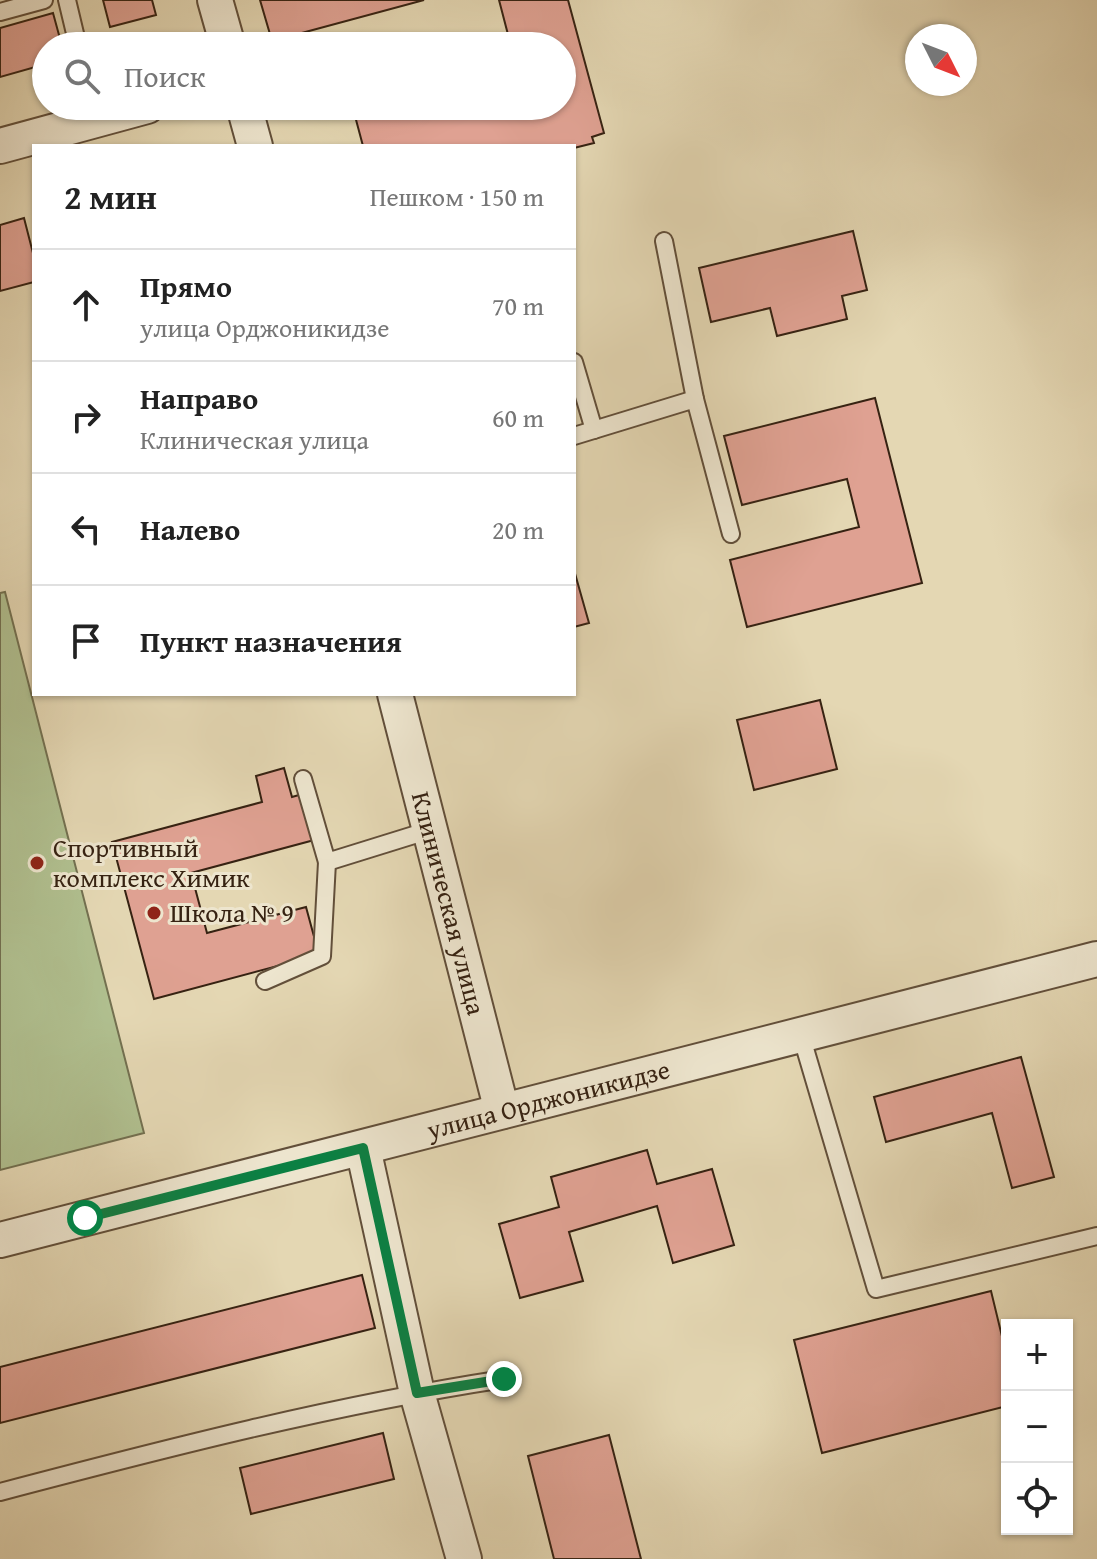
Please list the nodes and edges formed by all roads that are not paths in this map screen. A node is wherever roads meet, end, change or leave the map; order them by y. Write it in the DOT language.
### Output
graph roads {
  1 [pos="44,0"];
  2 [pos="67,0"];
  3 [pos="215,0"];
  4 [pos="0,12"];
  5 [pos="75,32"];
  6 [pos="224,32"];
  7 [pos="74,120"];
  8 [pos="248,120"];
  9 [pos="254,144"];
  10 [pos="0,146"];
  11 [pos="664,241"];
  12 [pos="576,369"];
  13 [pos="695,399"];
  14 [pos="594,430"];
  15 [pos="576,435"];
  16 [pos="731,534"];
  17 [pos="396,696"];
  18 [pos="303,779"];
  19 [pos="430,830"];
  20 [pos="327,862"];
  21 [pos="1097,959"];
  22 [pos="265,981"];
  23 [pos="801,1035"];
  24 [pos="502,1111"];
  25 [pos="363,1148"];
  26 [pos="1097,1236"];
  27 [pos="0,1240"];
  28 [pos="504,1379"];
  29 [pos="417,1393"];
  30 [pos="0,1492"];
  31 [pos="464,1559"];
  1 -- 4 [label="lane"];
  2 -- 5 [label="lane"];
  3 -- 6 [label="street"];
  7 -- 10 [label="street"];
  8 -- 9 [label="street"];
  11 -- 13 [label="lane"];
  12 -- 14 [label="lane"];
  13 -- 14 [label="lane"];
  13 -- 16 [label="lane"];
  14 -- 15 [label="lane"];
  17 -- 19 [label="street, Клиническая улица"];
  18 -- 20 [label="lane"];
  19 -- 20 [label="lane"];
  19 -- 24 [label="street, Клиническая улица"];
  20 -- 22 [label="lane"];
  21 -- 23 [label="street, улица Орджоникидзе"];
  23 -- 24 [label="street, улица Орджоникидзе"];
  23 -- 26 [label="lane"];
  24 -- 25 [label="street, улица Орджоникидзе"];
  25 -- 27 [label="street, улица Орджоникидзе"];
  25 -- 29 [label="street"];
  28 -- 29 [label="lane"];
  29 -- 30 [label="lane"];
  29 -- 31 [label="street"];
}
